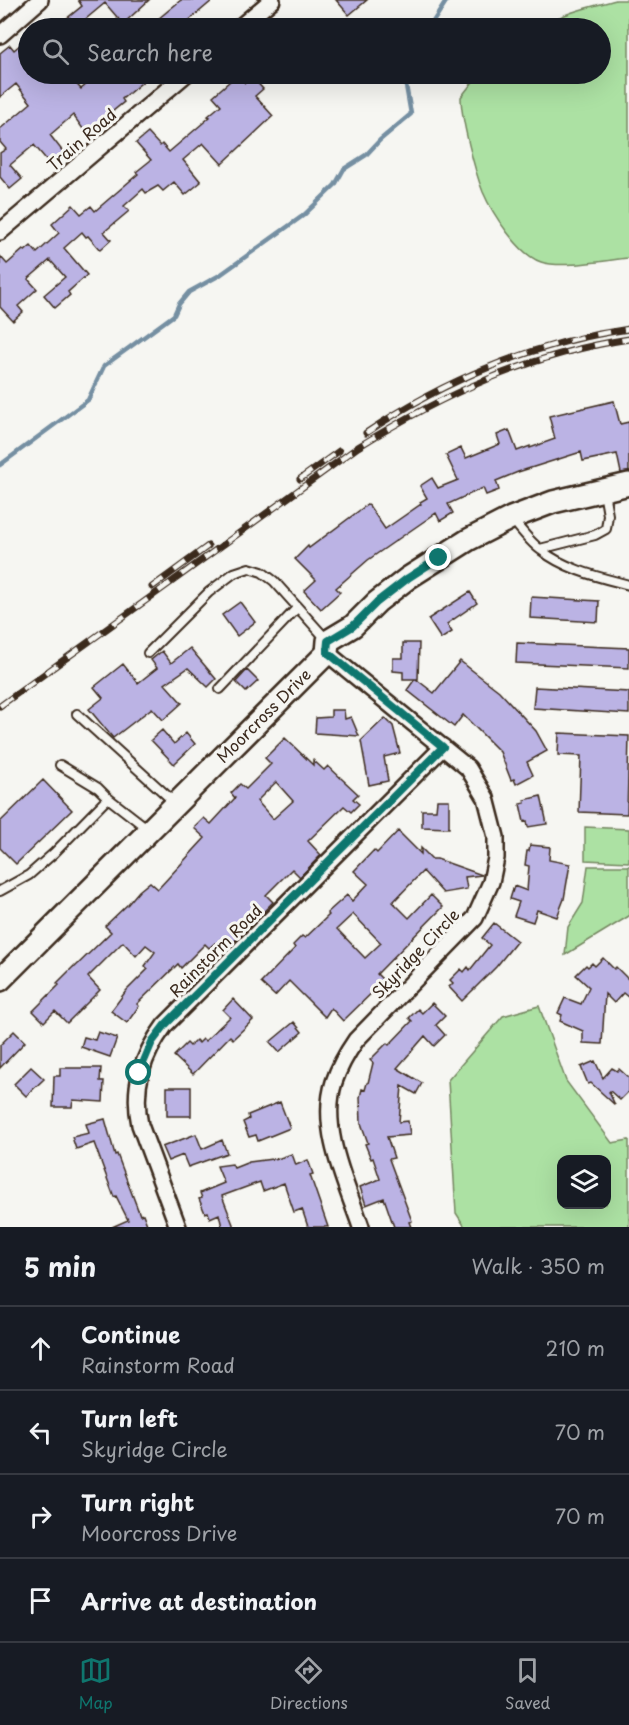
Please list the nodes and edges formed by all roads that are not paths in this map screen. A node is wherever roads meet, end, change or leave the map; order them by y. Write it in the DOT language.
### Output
graph roads {
  1 [pos="40,0"];
  2 [pos="272,0"];
  3 [pos="19,18"];
  4 [pos="251,18"];
  5 [pos="18,19"];
  6 [pos="0,35"];
  7 [pos="174,84"];
  8 [pos="0,232"];
  9 [pos="629,484"];
  10 [pos="604,489"];
  11 [pos="511,518"];
  12 [pos="540,549"];
  13 [pos="629,585"];
  14 [pos="297,608"];
  15 [pos="327,647"];
  16 [pos="148,653"];
  17 [pos="220,689"];
  18 [pos="77,714"];
  19 [pos="443,747"];
  20 [pos="60,765"];
  21 [pos="108,798"];
  22 [pos="175,803"];
  23 [pos="149,830"];
  24 [pos="0,891"];
  25 [pos="0,980"];
  26 [pos="178,1227"];
  27 [pos="361,1227"];
  1 -- 3 [label="street"];
  2 -- 4 [label="street"];
  5 -- 6 [label="street"];
  7 -- 8 [label="street, Train Road"];
  9 -- 10 [label="street, Moorcross Drive"];
  10 -- 11 [label="street, Moorcross Drive"];
  10 -- 12 [label="lane"];
  11 -- 12 [label="lane"];
  11 -- 15 [label="street, Moorcross Drive"];
  12 -- 13 [label="lane"];
  14 -- 15 [label="lane"];
  14 -- 16 [label="lane"];
  14 -- 17 [label="lane"];
  15 -- 19 [label="street, Skyridge Circle"];
  15 -- 22 [label="street, Moorcross Drive"];
  18 -- 22 [label="lane"];
  19 -- 26 [label="street, Rainstorm Road"];
  19 -- 27 [label="street, Skyridge Circle"];
  20 -- 21 [label="lane"];
  21 -- 23 [label="lane"];
  21 -- 24 [label="lane"];
  22 -- 23 [label="street, Moorcross Drive"];
  23 -- 25 [label="street, Moorcross Drive"];
}
